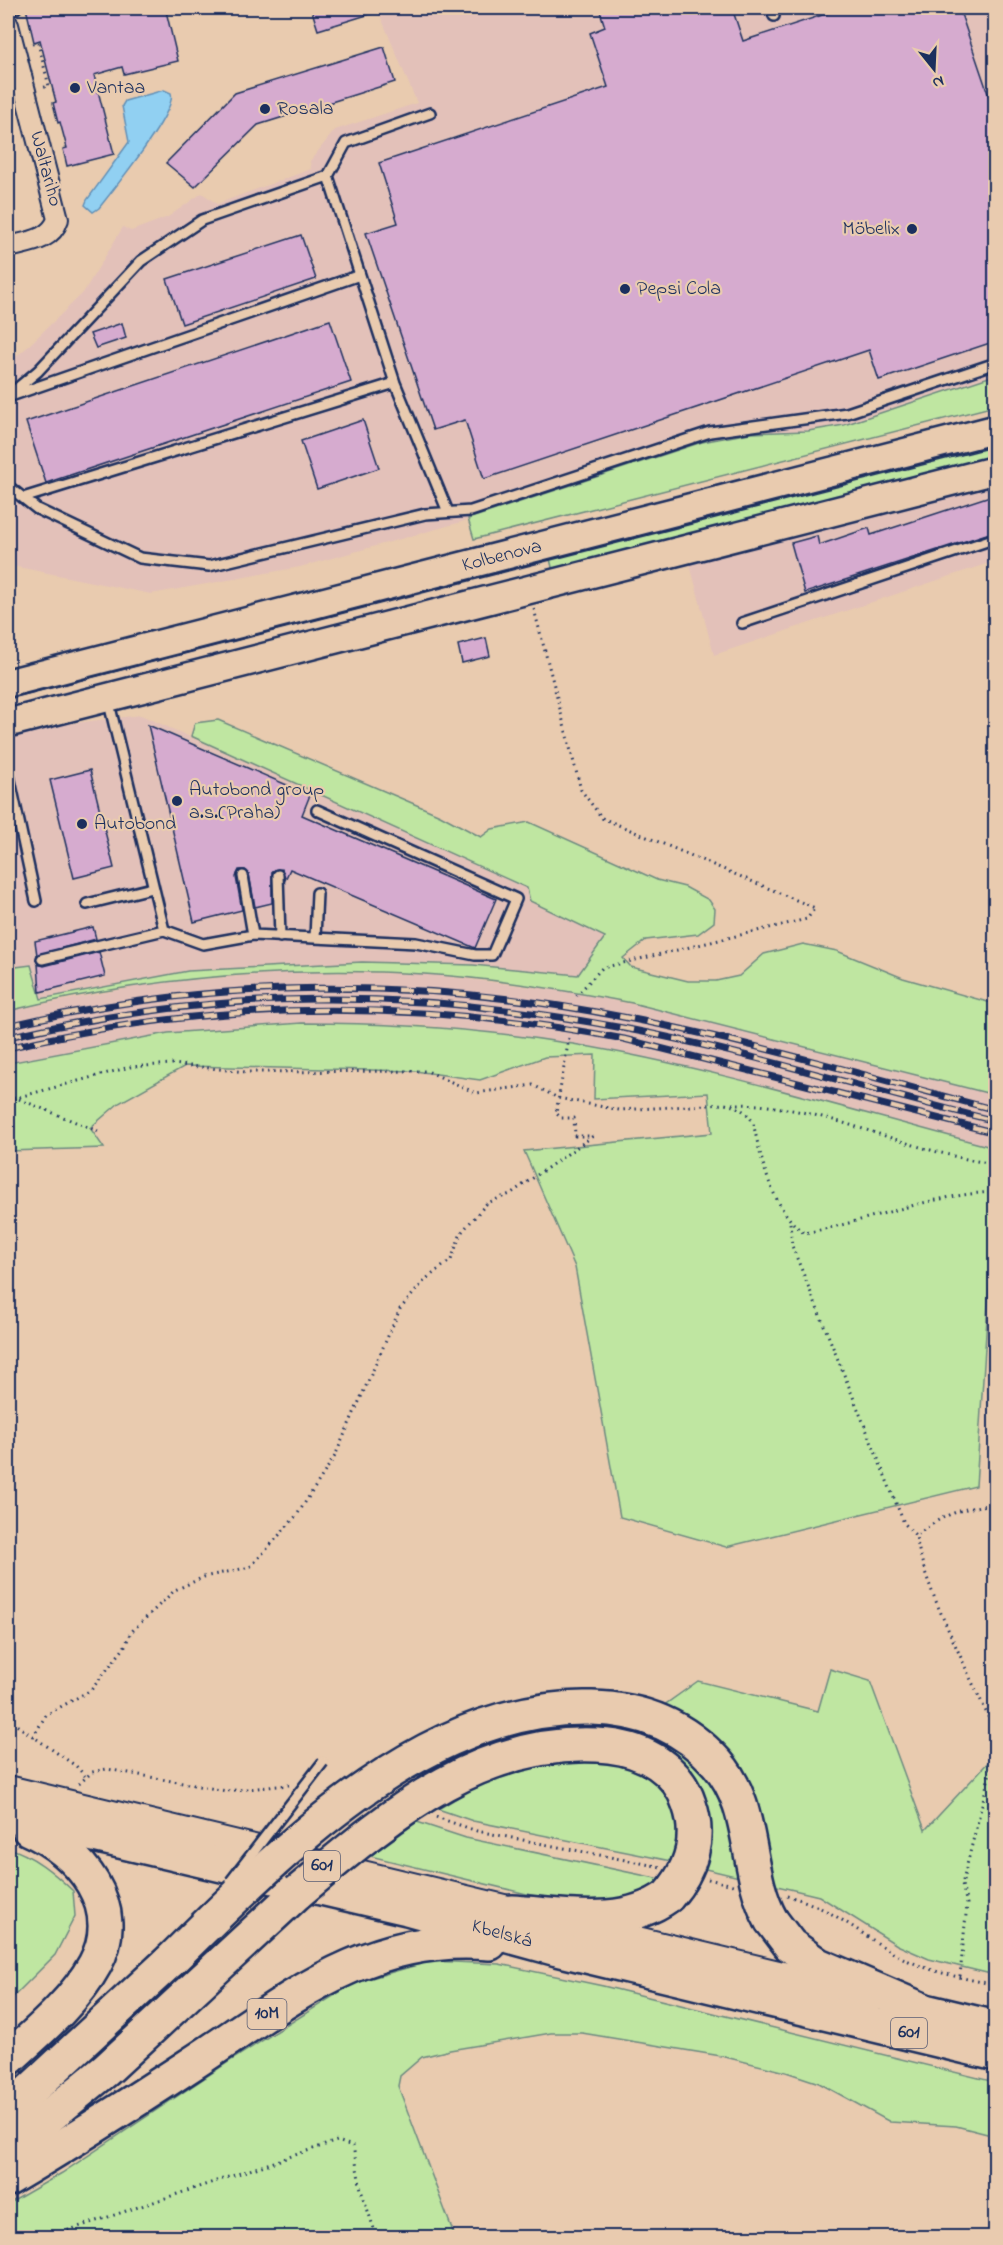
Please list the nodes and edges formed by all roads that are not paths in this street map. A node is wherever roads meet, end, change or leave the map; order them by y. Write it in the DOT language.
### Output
graph roads {
  1 [pos="16,8"];
  2 [pos="8,10"];
  3 [pos="8,25"];
  4 [pos="430,113"];
  5 [pos="328,176"];
  6 [pos="8,247"];
  7 [pos="360,275"];
  8 [pos="996,363"];
  9 [pos="395,383"];
  10 [pos="8,397"];
  11 [pos="996,429"];
  12 [pos="996,470"];
  13 [pos="8,486"];
  14 [pos="23,498"];
  15 [pos="448,512"];
  16 [pos="996,538"];
  17 [pos="742,624"];
  18 [pos="8,683"];
  19 [pos="108,698"];
  20 [pos="8,723"];
  21 [pos="8,775"];
  22 [pos="317,810"];
  23 [pos="278,875"];
  24 [pos="243,876"];
  25 [pos="152,888"];
  26 [pos="317,893"];
  27 [pos="36,901"];
  28 [pos="87,904"];
  29 [pos="164,930"];
  30 [pos="253,935"];
  31 [pos="280,937"];
  32 [pos="315,938"];
  33 [pos="42,959"];
  34 [pos="323,1762"];
  35 [pos="8,1791"];
  36 [pos="8,1815"];
  37 [pos="8,1820"];
  38 [pos="225,1889"];
  39 [pos="218,1898"];
  40 [pos="513,1912"];
  41 [pos="557,1949"];
  42 [pos="170,1961"];
  43 [pos="925,2011"];
  44 [pos="996,2028"];
  45 [pos="996,2054"];
  46 [pos="8,2059"];
  47 [pos="8,2111"];
  48 [pos="8,2150"];
  49 [pos="8,2179"];
  1 -- 2 [label="lane"];
  3 -- 6 [label="street, Waltariho"];
  4 -- 5 [label="lane"];
  5 -- 7 [label="lane"];
  5 -- 10 [label="lane"];
  7 -- 9 [label="lane"];
  7 -- 10 [label="lane"];
  8 -- 15 [label="lane"];
  9 -- 14 [label="lane"];
  9 -- 15 [label="lane"];
  11 -- 18 [label="main road, Kolbenova"];
  12 -- 19 [label="main road, Kolbenova"];
  13 -- 14 [label="lane"];
  14 -- 15 [label="lane"];
  16 -- 17 [label="lane"];
  19 -- 20 [label="main road, Kolbenova"];
  19 -- 25 [label="lane"];
  21 -- 27 [label="lane"];
  22 -- 32 [label="lane"];
  23 -- 31 [label="lane"];
  24 -- 30 [label="lane"];
  25 -- 28 [label="lane"];
  25 -- 29 [label="lane"];
  26 -- 32 [label="lane"];
  29 -- 30 [label="lane"];
  29 -- 33 [label="lane"];
  30 -- 31 [label="lane"];
  31 -- 32 [label="lane"];
  34 -- 38 [label="lane, bridge"];
  35 -- 40 [label="main road, Kbelská / 601"];
  36 -- 41 [label="highway, Kbelská / 601"];
  37 -- 46 [label="highway"];
  39 -- 42 [label="lane, bridge"];
  40 -- 43 [label="main road, Kbelská / 601"];
  40 -- 48 [label="highway, bridge"];
  41 -- 45 [label="highway, Kbelská / 601"];
  41 -- 49 [label="highway, 10M"];
  42 -- 43 [label="highway, bridge"];
  42 -- 47 [label="highway"];
  43 -- 44 [label="highway, Kbelská / 601"];
}
